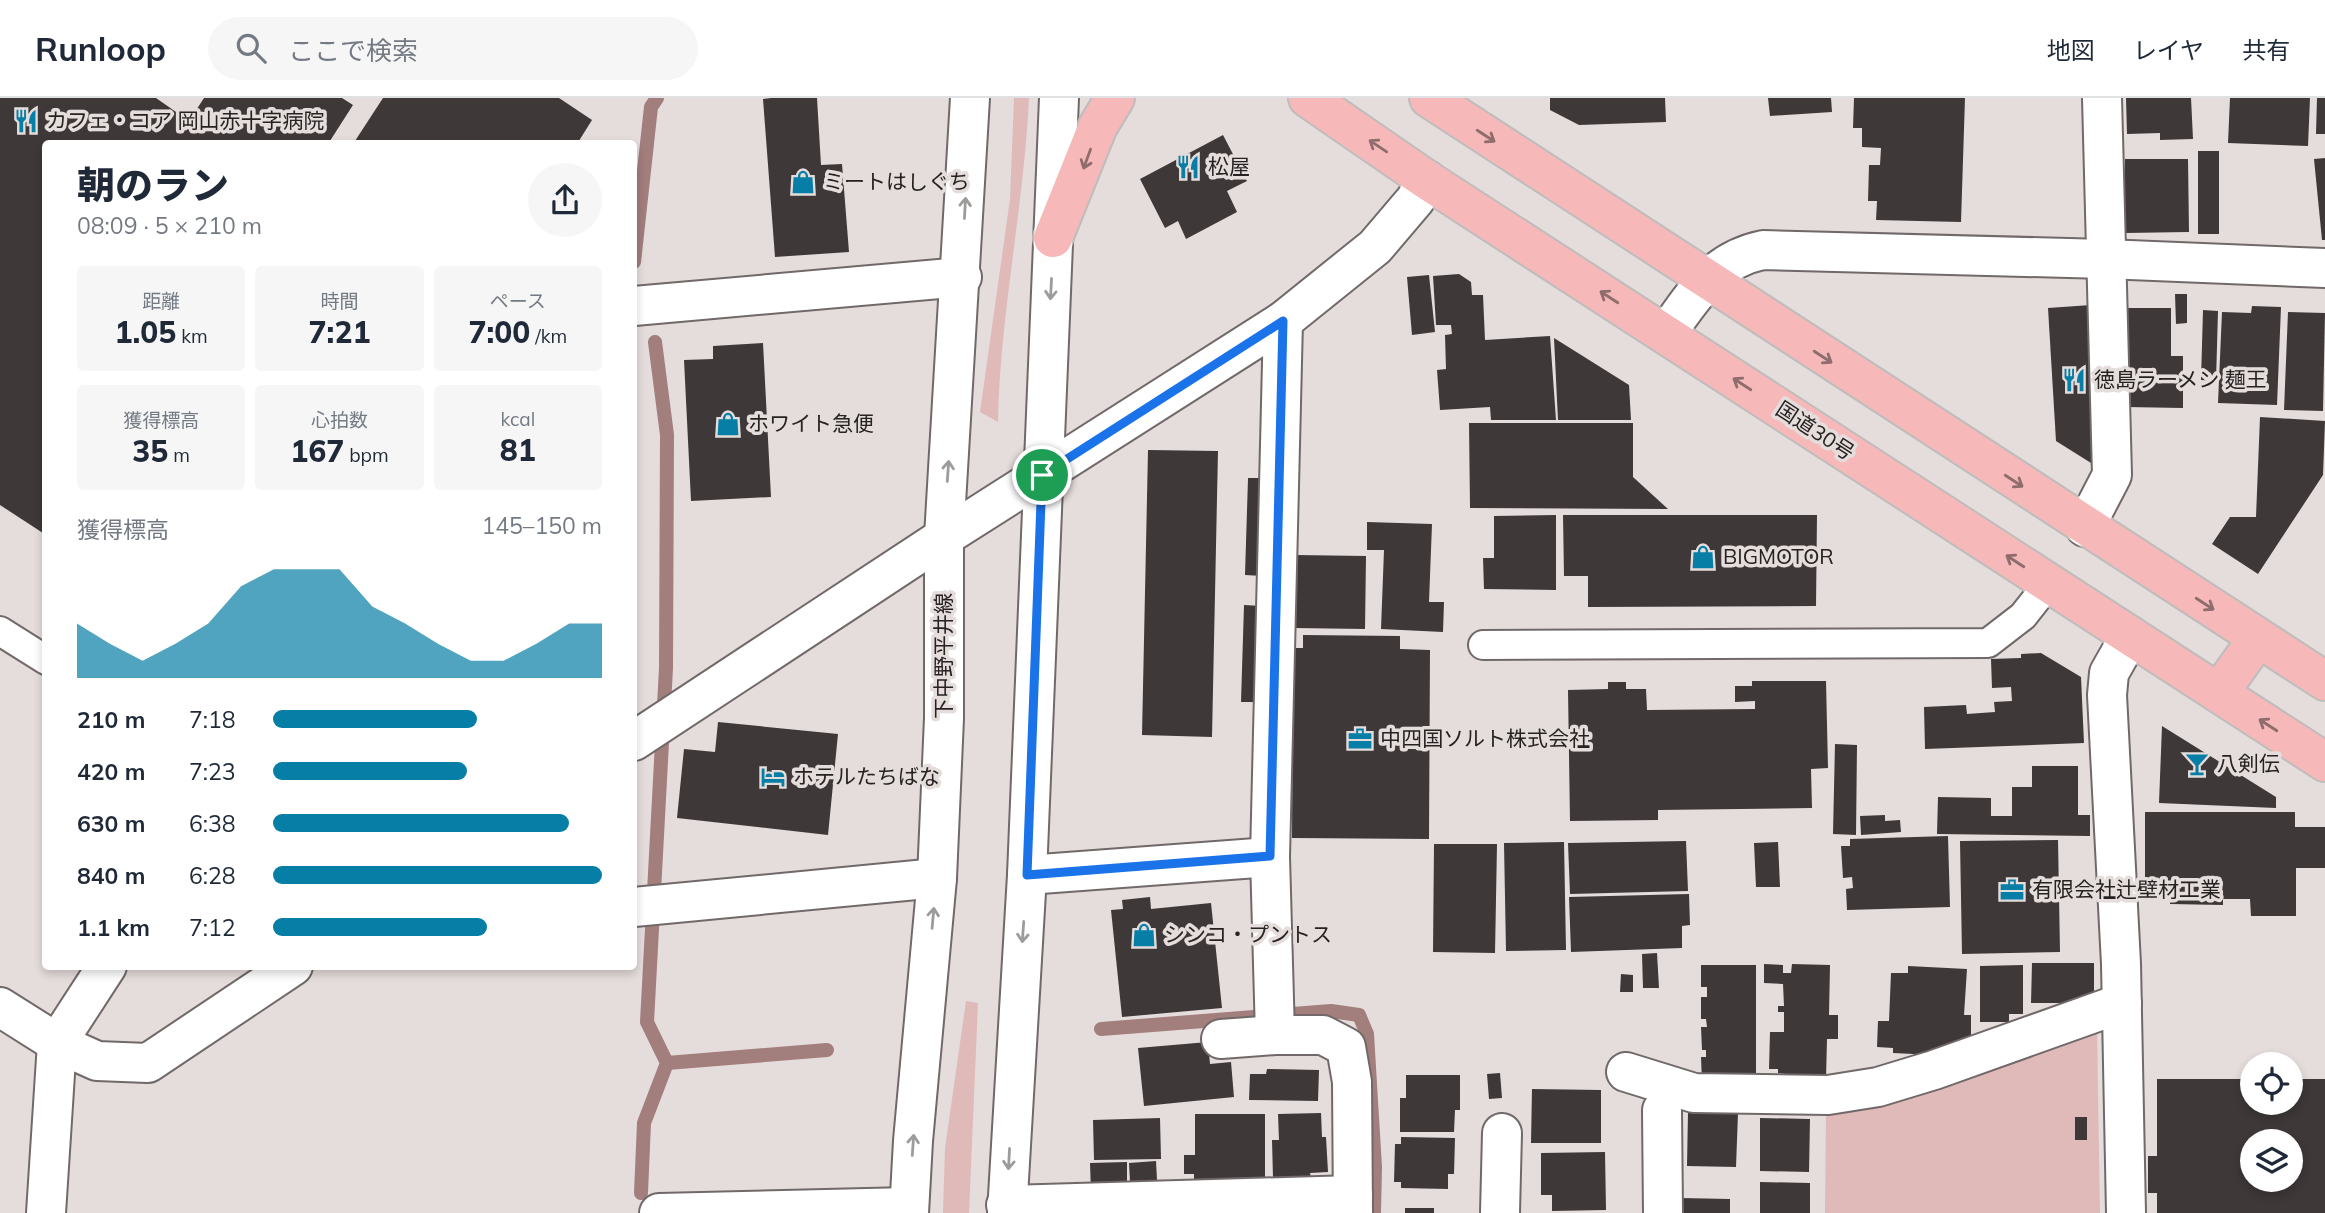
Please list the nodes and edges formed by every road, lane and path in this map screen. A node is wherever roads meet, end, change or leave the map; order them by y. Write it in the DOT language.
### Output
graph roads {
  1 [pos="970,98"];
  2 [pos="1059,98"];
  3 [pos="1115,98"];
  4 [pos="1308,98"];
  5 [pos="1429,98"];
  6 [pos="2102,98"];
  7 [pos="1427,180"];
  8 [pos="1053,238"];
  9 [pos="2105,259"];
  10 [pos="2325,268"];
  11 [pos="962,277"];
  12 [pos="1705,280"];
  13 [pos="637,306"];
  14 [pos="1283,321"];
  15 [pos="1667,334"];
  16 [pos="1042,475"];
  17 [pos="2085,527"];
  18 [pos="944,537"];
  19 [pos="2049,583"];
  20 [pos="0,631"];
  21 [pos="2130,636"];
  22 [pos="2258,638"];
  23 [pos="1483,645"];
  24 [pos="42,657"];
  25 [pos="2325,681"];
  26 [pos="2218,693"];
  27 [pos="654,727"];
  28 [pos="2325,762"];
  29 [pos="1270,856"];
  30 [pos="1027,875"];
  31 [pos="937,878"];
  32 [pos="647,906"];
  33 [pos="104,970"];
  34 [pos="287,970"];
  35 [pos="2122,1003"];
  36 [pos="0,1007"];
  37 [pos="1273,1021"];
  38 [pos="1221,1039"];
  39 [pos="57,1042"];
  40 [pos="1626,1072"];
  41 [pos="1662,1110"];
  42 [pos="1502,1133"];
  43 [pos="1353,1204"];
  44 [pos="1007,1209"];
  45 [pos="909,1210"];
  46 [pos="46,1213"];
  47 [pos="659,1213"];
  48 [pos="1500,1213"];
  49 [pos="1663,1213"];
  50 [pos="2126,1213"];
  11 -- 1 [label="street, 下中野平井線, one-way"];
  2 -- 8 [label="street"];
  3 -- 8 [label="highway, one-way"];
  7 -- 4 [label="highway, 国道30号, one-way"];
  5 -- 12 [label="highway, one-way"];
  6 -- 9 [label="street"];
  7 -- 14 [label="street"];
  15 -- 7 [label="highway, 国道30号, one-way"];
  8 -- 16 [label="street, one-way"];
  9 -- 10 [label="street"];
  9 -- 12 [label="street"];
  9 -- 17 [label="street"];
  11 -- 13 [label="street"];
  18 -- 11 [label="street, 下中野平井線, one-way"];
  12 -- 15 [label="street"];
  12 -- 17 [label="highway, one-way"];
  14 -- 16 [label="street"];
  14 -- 29 [label="street"];
  19 -- 15 [label="highway, 国道30号, one-way"];
  16 -- 18 [label="street"];
  16 -- 30 [label="street"];
  17 -- 22 [label="highway, one-way"];
  18 -- 27 [label="street"];
  18 -- 31 [label="street, 下中野平井線"];
  19 -- 21 [label="highway, 国道30号"];
  19 -- 23 [label="lane"];
  20 -- 24 [label="lane"];
  21 -- 26 [label="highway, 国道30号"];
  21 -- 35 [label="street"];
  22 -- 25 [label="highway"];
  22 -- 26 [label="highway"];
  28 -- 26 [label="highway, 国道30号, one-way"];
  29 -- 30 [label="street"];
  29 -- 37 [label="street"];
  30 -- 44 [label="street, one-way"];
  31 -- 32 [label="street"];
  45 -- 31 [label="street, 下中野平井線, one-way"];
  33 -- 39 [label="street"];
  34 -- 39 [label="street"];
  35 -- 40 [label="street"];
  35 -- 50 [label="street"];
  36 -- 39 [label="street"];
  37 -- 38 [label="street"];
  37 -- 43 [label="street"];
  39 -- 46 [label="street"];
  41 -- 49 [label="street"];
  42 -- 48 [label="street"];
  43 -- 44 [label="street"];
  45 -- 47 [label="street"];
}
